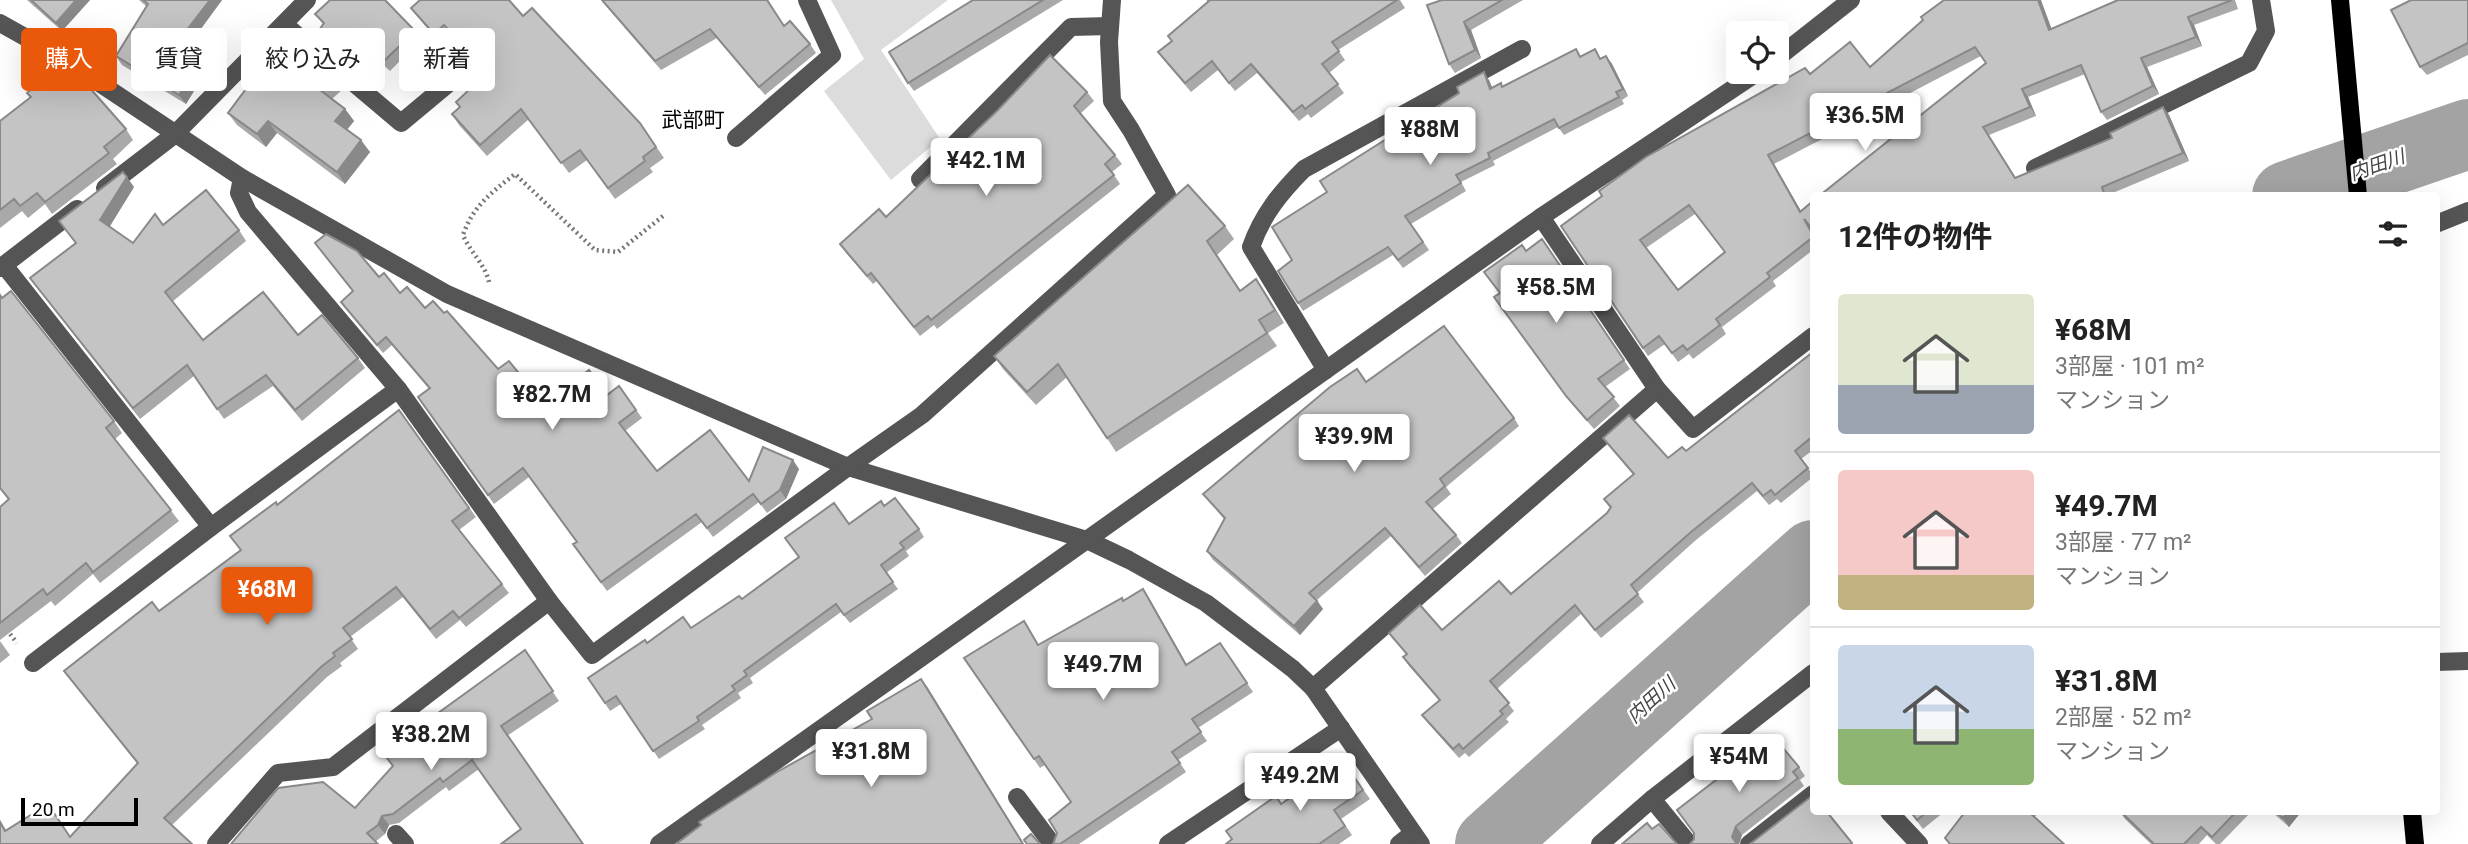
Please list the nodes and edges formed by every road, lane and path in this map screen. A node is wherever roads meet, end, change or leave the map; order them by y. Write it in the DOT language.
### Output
graph roads {
  1 [pos="307,0"];
  2 [pos="807,0"];
  3 [pos="1112,0"];
  4 [pos="1851,0"];
  5 [pos="2261,0"];
  6 [pos="2340,0"];
  7 [pos="0,23"];
  8 [pos="284,24"];
  9 [pos="1110,26"];
  10 [pos="1522,49"];
  11 [pos="1789,49"];
  12 [pos="1740,84"];
  13 [pos="439,91"];
  14 [pos="174,135"];
  15 [pos="736,138"];
  16 [pos="2035,168"];
  17 [pos="242,178"];
  18 [pos="920,179"];
  19 [pos="2358,192"];
  20 [pos="2468,211"];
  21 [pos="663,216"];
  22 [pos="1541,217"];
  23 [pos="2440,222"];
  24 [pos="2,267"];
  25 [pos="475,306"];
  26 [pos="1810,338"];
  27 [pos="1326,370"];
  28 [pos="398,389"];
  29 [pos="1657,389"];
  30 [pos="848,467"];
  31 [pos="211,527"];
  32 [pos="1087,540"];
  33 [pos="549,601"];
  34 [pos="2468,661"];
  35 [pos="2440,662"];
  36 [pos="33,663"];
  37 [pos="1810,676"];
  38 [pos="1313,688"];
  39 [pos="1341,728"];
  40 [pos="1810,796"];
  41 [pos="1017,797"];
  42 [pos="1652,799"];
  43 [pos="1892,815"];
  44 [pos="2412,815"];
  45 [pos="1411,840"];
  46 [pos="216,844"];
  47 [pos="659,844"];
  48 [pos="1052,844"];
  49 [pos="1168,844"];
  50 [pos="1600,844"];
  51 [pos="1689,844"];
  52 [pos="1749,844"];
  53 [pos="1919,844"];
  54 [pos="2415,844"];
  1 -- 8 [label="street"];
  2 -- 15 [label="street"];
  3 -- 9 [label="street"];
  4 -- 11 [label="street"];
  5 -- 16 [label="street"];
  6 -- 19 [label="main road"];
  7 -- 14 [label="street"];
  8 -- 13 [label="street"];
  8 -- 14 [label="street"];
  9 -- 18 [label="street"];
  9 -- 30 [label="street"];
  10 -- 27 [label="street"];
  12 -- 22 [label="street"];
  14 -- 17 [label="street"];
  14 -- 24 [label="street"];
  17 -- 25 [label="street"];
  17 -- 28 [label="street"];
  20 -- 23 [label="street"];
  21 -- 25 [label="path"];
  22 -- 27 [label="street"];
  22 -- 29 [label="street"];
  24 -- 31 [label="street"];
  25 -- 30 [label="street"];
  26 -- 29 [label="street"];
  27 -- 32 [label="street"];
  28 -- 31 [label="street"];
  28 -- 33 [label="street"];
  29 -- 38 [label="street"];
  30 -- 32 [label="street"];
  30 -- 33 [label="street"];
  31 -- 36 [label="street"];
  32 -- 38 [label="street"];
  32 -- 47 [label="street"];
  33 -- 46 [label="street"];
  34 -- 35 [label="street"];
  37 -- 42 [label="street"];
  38 -- 39 [label="street"];
  39 -- 45 [label="street"];
  39 -- 49 [label="street"];
  40 -- 52 [label="street"];
  41 -- 48 [label="street"];
  42 -- 50 [label="street"];
  42 -- 51 [label="street"];
  43 -- 53 [label="street"];
  44 -- 54 [label="main road"];
}
